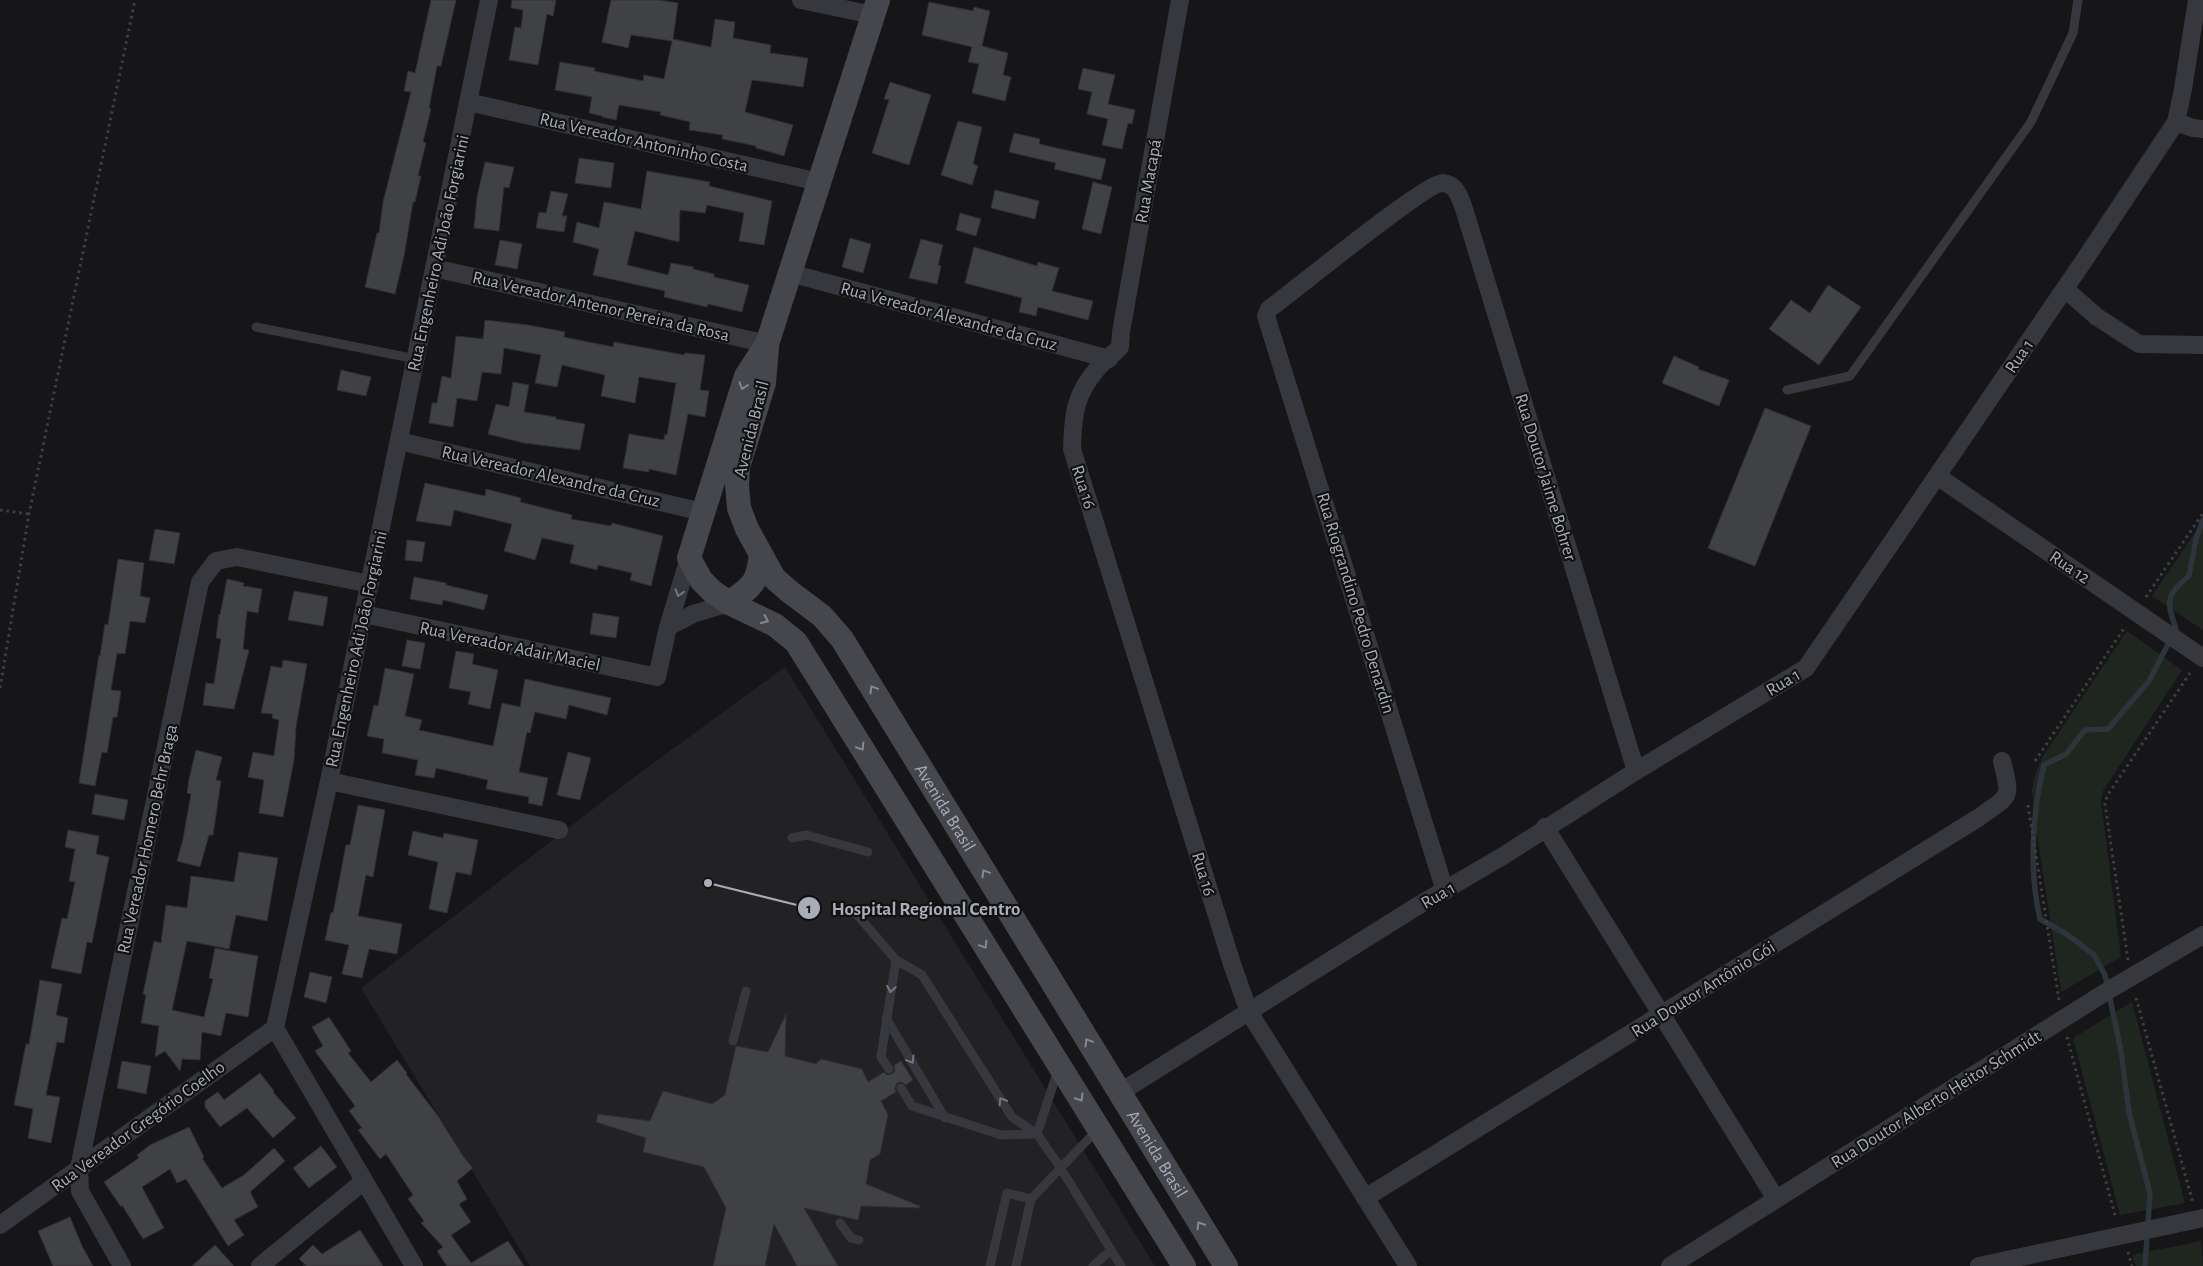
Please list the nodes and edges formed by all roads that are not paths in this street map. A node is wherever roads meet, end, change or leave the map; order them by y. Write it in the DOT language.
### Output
graph roads {
  1 [pos="490,0"];
  2 [pos="801,0"];
  3 [pos="1180,0"];
  4 [pos="2078,0"];
  5 [pos="2197,0"];
  6 [pos="875,8"];
  7 [pos="468,102"];
  8 [pos="2176,122"];
  9 [pos="2203,129"];
  10 [pos="819,182"];
  11 [pos="434,268"];
  12 [pos="790,273"];
  13 [pos="2065,289"];
  14 [pos="1266,316"];
  15 [pos="256,327"];
  16 [pos="767,344"];
  17 [pos="2203,345"];
  18 [pos="416,359"];
  19 [pos="1109,359"];
  20 [pos="1787,390"];
  21 [pos="399,440"];
  22 [pos="1072,449"];
  23 [pos="1937,476"];
  24 [pos="704,512"];
  25 [pos="747,529"];
  26 [pos="760,555"];
  27 [pos="689,558"];
  28 [pos="370,584"];
  29 [pos="729,603"];
  30 [pos="364,614"];
  31 [pos="668,627"];
  32 [pos="2203,658"];
  33 [pos="657,677"];
  34 [pos="2002,761"];
  35 [pos="1636,771"];
  36 [pos="329,781"];
  37 [pos="1545,827"];
  38 [pos="559,830"];
  39 [pos="792,838"];
  40 [pos="868,852"];
  41 [pos="1445,891"];
  42 [pos="853,910"];
  43 [pos="2203,935"];
  44 [pos="896,960"];
  45 [pos="1056,990"];
  46 [pos="746,991"];
  47 [pos="1024,1009"];
  48 [pos="1249,1012"];
  49 [pos="1662,1014"];
  50 [pos="886,1018"];
  51 [pos="275,1028"];
  52 [pos="733,1041"];
  53 [pos="1060,1066"];
  54 [pos="889,1069"];
  55 [pos="901,1088"];
  56 [pos="1119,1093"];
  57 [pos="946,1118"];
  58 [pos="1099,1128"];
  59 [pos="1036,1134"];
  60 [pos="1060,1167"];
  61 [pos="79,1168"];
  62 [pos="364,1181"];
  63 [pos="1031,1198"];
  64 [pos="1365,1198"];
  65 [pos="1776,1199"];
  66 [pos="2198,1212"];
  67 [pos="840,1223"];
  68 [pos="0,1224"];
  69 [pos="859,1240"];
  70 [pos="1111,1250"];
  71 [pos="122,1266"];
  72 [pos="260,1266"];
  73 [pos="414,1266"];
  74 [pos="990,1266"];
  75 [pos="1016,1266"];
  76 [pos="1093,1266"];
  77 [pos="1121,1266"];
  78 [pos="1184,1266"];
  79 [pos="1226,1266"];
  80 [pos="1408,1266"];
  81 [pos="1670,1266"];
  82 [pos="1979,1266"];
  1 -- 7 [label="street, Rua Engenheiro Adi João Forgiarini"];
  2 -- 6 [label="street"];
  3 -- 19 [label="street, Rua Macapá"];
  4 -- 20 [label="lane"];
  5 -- 8 [label="street, Rua 1"];
  6 -- 10 [label="street, Avenida Brasil"];
  7 -- 10 [label="street, Rua Vereador Antoninho Costa"];
  7 -- 11 [label="street, Rua Engenheiro Adi João Forgiarini"];
  8 -- 9 [label="street"];
  8 -- 13 [label="street, Rua 1"];
  10 -- 12 [label="street, Avenida Brasil"];
  11 -- 16 [label="street, Rua Vereador Antenor Pereira da Rosa"];
  11 -- 18 [label="street, Rua Engenheiro Adi João Forgiarini"];
  12 -- 16 [label="street, Avenida Brasil"];
  12 -- 19 [label="street, Rua Vereador Alexandre da Cruz"];
  13 -- 17 [label="street"];
  13 -- 23 [label="street, Rua 1"];
  14 -- 35 [label="street, Rua Doutor Jaime Bohrer"];
  14 -- 41 [label="street, Rua Riograndino Pedro Denardin"];
  15 -- 18 [label="lane"];
  16 -- 24 [label="street, Avenida Brasil, one-way"];
  16 -- 25 [label="street, Avenida Brasil"];
  18 -- 21 [label="street, Rua Engenheiro Adi João Forgiarini"];
  19 -- 22 [label="street, Rua Macapá"];
  21 -- 24 [label="street, Rua Vereador Alexandre da Cruz"];
  21 -- 28 [label="street, Rua Engenheiro Adi João Forgiarini"];
  22 -- 48 [label="street, Rua 16"];
  23 -- 32 [label="street, Rua 12"];
  23 -- 35 [label="street, Rua 1"];
  24 -- 25 [label="street"];
  24 -- 27 [label="street, Avenida Brasil"];
  25 -- 26 [label="street, Avenida Brasil"];
  26 -- 29 [label="street"];
  45 -- 26 [label="street, Avenida Brasil, one-way"];
  27 -- 29 [label="street, Avenida Brasil"];
  27 -- 31 [label="street, Avenida Brasil, one-way"];
  28 -- 30 [label="street, Rua Engenheiro Adi João Forgiarini"];
  28 -- 61 [label="street, Rua Vereador Homero Behr Braga"];
  29 -- 31 [label="street"];
  29 -- 47 [label="street, Avenida Brasil, one-way"];
  30 -- 33 [label="street, Rua Vereador Adair Maciel"];
  30 -- 36 [label="street, Rua Engenheiro Adi João Forgiarini"];
  31 -- 33 [label="street, Avenida Brasil"];
  34 -- 49 [label="street, Rua Doutor Antônio Gói"];
  35 -- 37 [label="street, Rua 1"];
  36 -- 38 [label="street"];
  36 -- 51 [label="street, Rua Engenheiro Adi João Forgiarini"];
  37 -- 41 [label="street, Rua 1"];
  37 -- 49 [label="street"];
  39 -- 40 [label="lane"];
  41 -- 48 [label="street, Rua 1"];
  42 -- 44 [label="lane"];
  43 -- 65 [label="street, Rua Doutor Alberto Heitor Schmidt"];
  44 -- 50 [label="lane, one-way"];
  59 -- 44 [label="lane, one-way"];
  45 -- 47 [label="street"];
  56 -- 45 [label="street, Avenida Brasil, one-way"];
  46 -- 52 [label="lane"];
  47 -- 53 [label="street, Avenida Brasil"];
  48 -- 56 [label="street, Rua 1"];
  48 -- 64 [label="street, Rua 16"];
  49 -- 64 [label="street, Rua Doutor Antônio Gói"];
  49 -- 65 [label="street"];
  50 -- 54 [label="lane"];
  50 -- 57 [label="lane, one-way"];
  51 -- 61 [label="street, Rua Vereador Gregório Coelho"];
  51 -- 62 [label="street"];
  53 -- 58 [label="street, Avenida Brasil, one-way"];
  53 -- 59 [label="lane"];
  55 -- 57 [label="lane"];
  79 -- 56 [label="street, Avenida Brasil, one-way"];
  57 -- 59 [label="lane"];
  58 -- 60 [label="lane"];
  58 -- 78 [label="street, Avenida Brasil"];
  59 -- 60 [label="lane"];
  60 -- 63 [label="lane"];
  60 -- 70 [label="lane"];
  61 -- 68 [label="street, Rua Vereador Gregório Coelho"];
  61 -- 71 [label="street, Rua Vereador Homero Behr Braga"];
  62 -- 72 [label="street"];
  62 -- 73 [label="street"];
  63 -- 74 [label="lane"];
  63 -- 75 [label="lane"];
  64 -- 80 [label="street, Rua 16"];
  65 -- 81 [label="street, Rua Doutor Alberto Heitor Schmidt"];
  66 -- 82 [label="street"];
  67 -- 69 [label="lane"];
  70 -- 76 [label="lane"];
  70 -- 77 [label="lane"];
}
